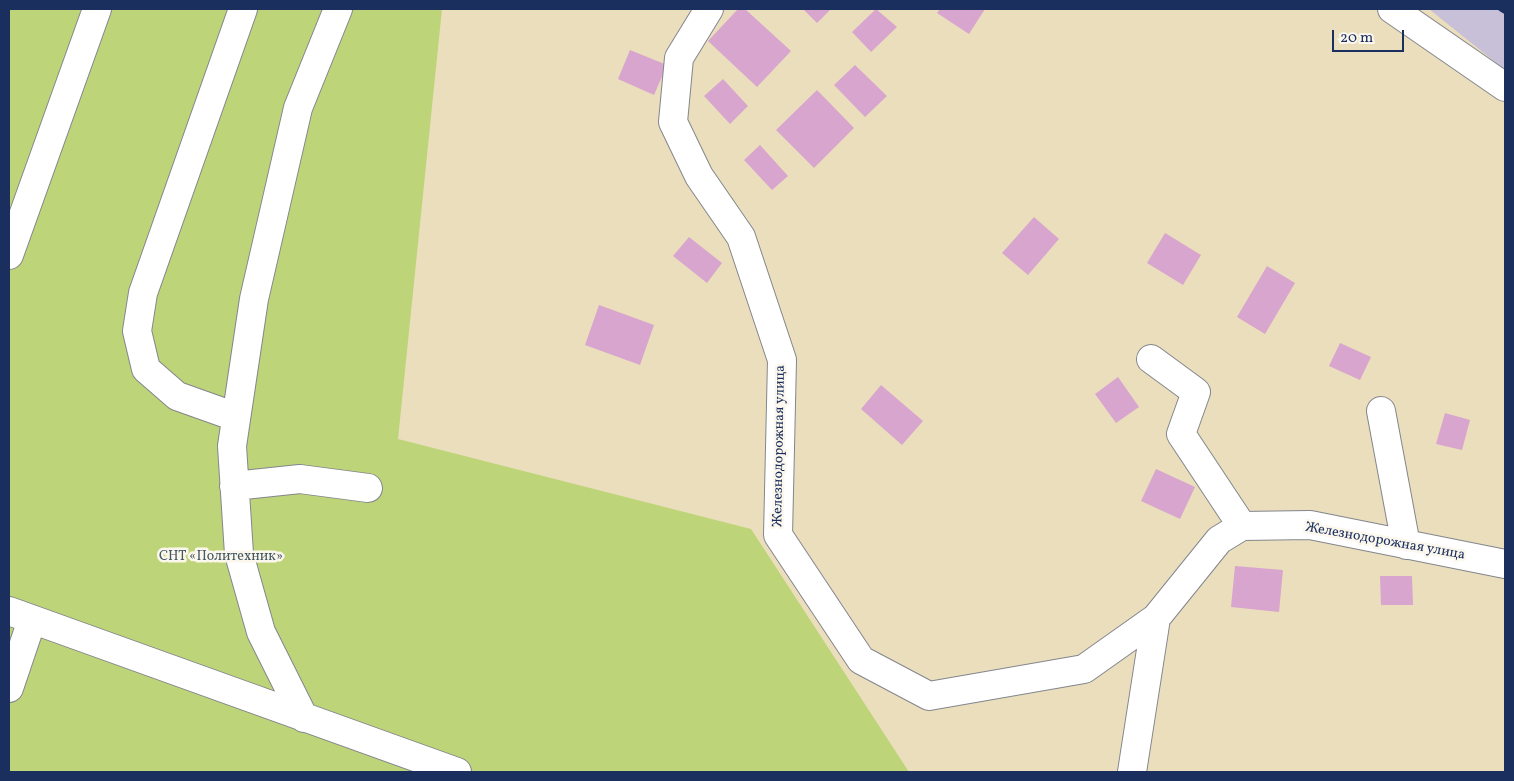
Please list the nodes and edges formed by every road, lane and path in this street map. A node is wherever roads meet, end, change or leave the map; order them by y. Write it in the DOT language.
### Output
graph roads {
  1 [pos="97,9"];
  2 [pos="243,9"];
  3 [pos="338,9"];
  4 [pos="709,9"];
  5 [pos="1392,9"];
  6 [pos="1505,87"];
  7 [pos="9,255"];
  8 [pos="1151,360"];
  9 [pos="1381,411"];
  10 [pos="236,417"];
  11 [pos="234,486"];
  12 [pos="368,488"];
  13 [pos="1242,526"];
  14 [pos="1406,545"];
  15 [pos="1505,564"];
  16 [pos="21,616"];
  17 [pos="1156,618"];
  18 [pos="9,688"];
  19 [pos="304,718"];
  20 [pos="457,772"];
  21 [pos="1132,772"];
  1 -- 7 [label="street"];
  2 -- 10 [label="street"];
  3 -- 10 [label="street"];
  4 -- 17 [label="street, Железнодорожная улица"];
  5 -- 6 [label="street"];
  8 -- 13 [label="street"];
  9 -- 14 [label="street"];
  10 -- 11 [label="street"];
  11 -- 12 [label="street"];
  11 -- 19 [label="street"];
  13 -- 14 [label="street, Железнодорожная улица"];
  13 -- 17 [label="street, Железнодорожная улица"];
  14 -- 15 [label="street, Железнодорожная улица"];
  16 -- 18 [label="street"];
  16 -- 19 [label="street"];
  17 -- 21 [label="street"];
  19 -- 20 [label="street"];
}
